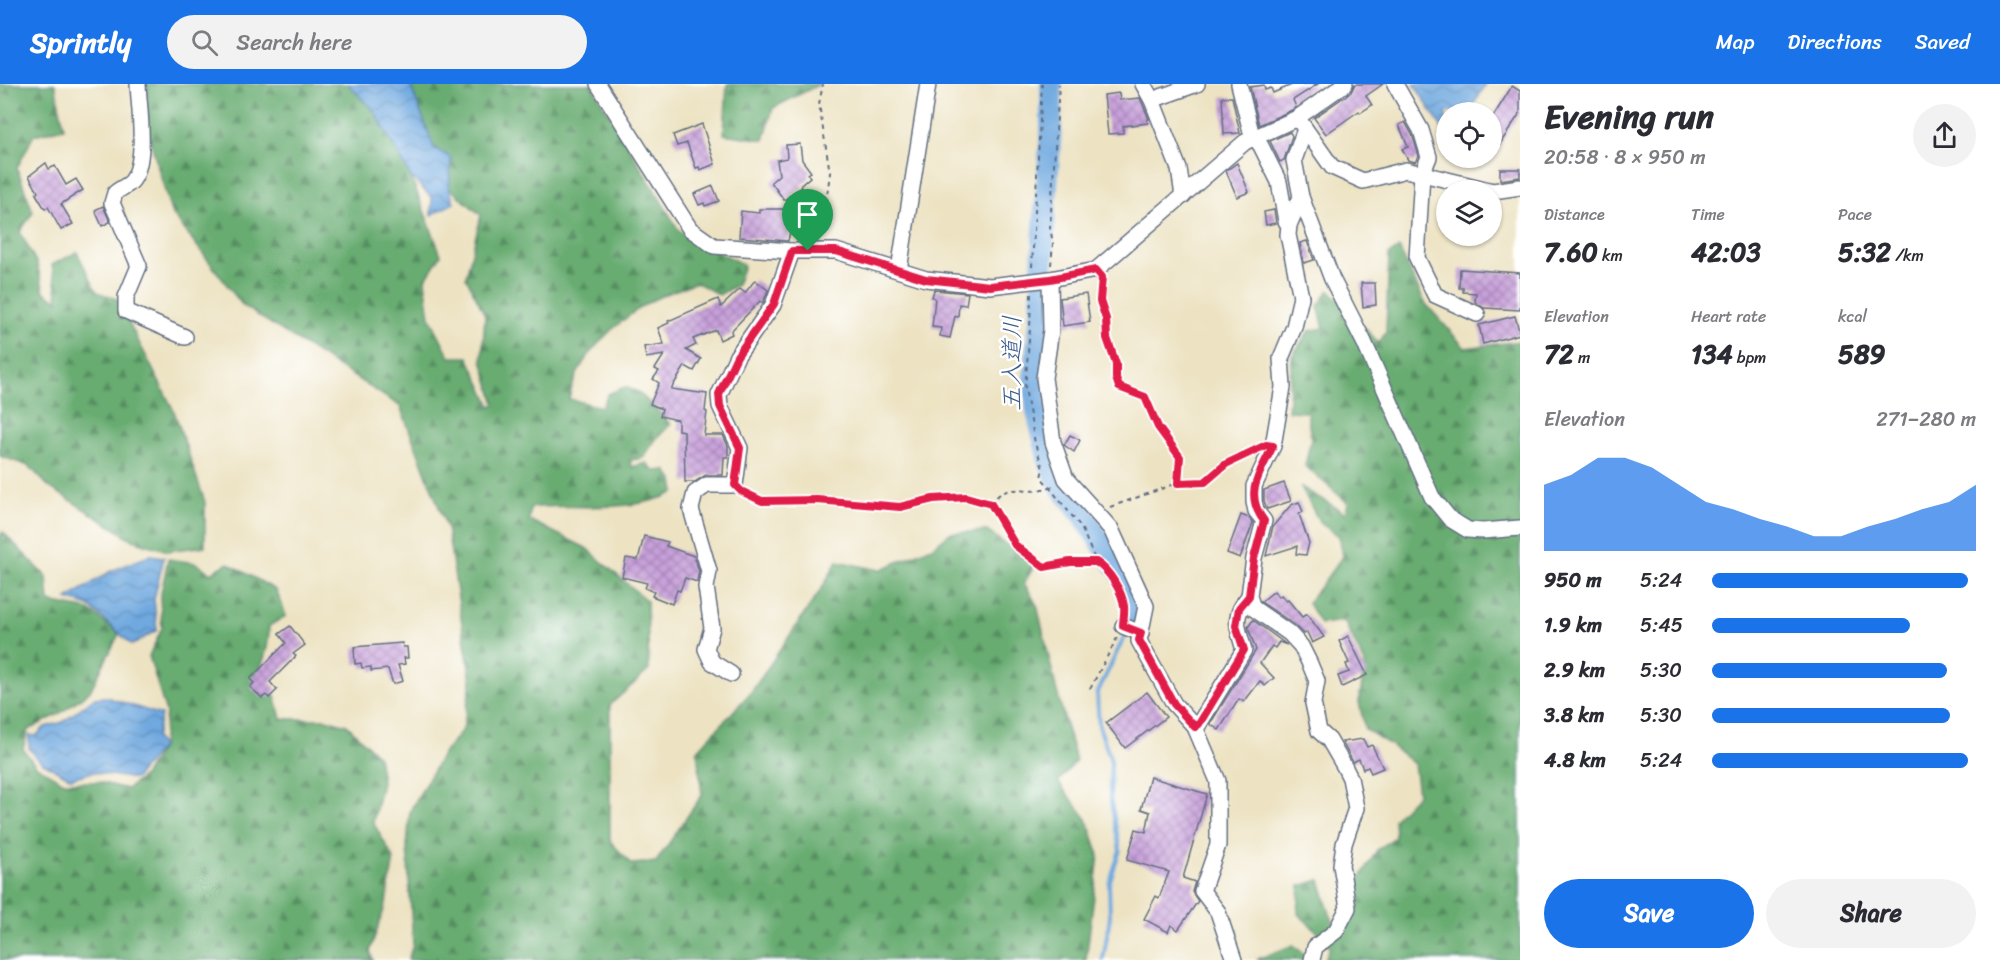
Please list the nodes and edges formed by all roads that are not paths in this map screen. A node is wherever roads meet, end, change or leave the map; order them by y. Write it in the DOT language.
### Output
graph roads {
  1 [pos="138,84"];
  2 [pos="598,84"];
  3 [pos="928,84"];
  4 [pos="1143,84"];
  5 [pos="1197,84"];
  6 [pos="1239,84"];
  7 [pos="1345,84"];
  8 [pos="1395,84"];
  9 [pos="1152,100"];
  10 [pos="1301,124"];
  11 [pos="1254,138"];
  12 [pos="1422,174"];
  13 [pos="1520,187"];
  14 [pos="1183,196"];
  15 [pos="1301,197"];
  16 [pos="1289,225"];
  17 [pos="792,251"];
  18 [pos="899,270"];
  19 [pos="1050,279"];
  20 [pos="1477,314"];
  21 [pos="184,337"];
  22 [pos="1520,528"];
  23 [pos="1249,596"];
  24 [pos="1123,626"];
  25 [pos="1141,633"];
  26 [pos="731,674"];
  27 [pos="1195,727"];
  28 [pos="1234,960"];
  29 [pos="1312,960"];
  1 -- 21 [label="street"];
  2 -- 17 [label="street"];
  3 -- 18 [label="street"];
  4 -- 9 [label="street"];
  5 -- 9 [label="street"];
  6 -- 11 [label="street"];
  7 -- 10 [label="street"];
  8 -- 12 [label="street"];
  9 -- 14 [label="street"];
  10 -- 11 [label="street"];
  10 -- 12 [label="street"];
  10 -- 15 [label="street"];
  11 -- 14 [label="street"];
  11 -- 16 [label="street"];
  12 -- 13 [label="street"];
  12 -- 20 [label="street"];
  14 -- 19 [label="street"];
  15 -- 16 [label="street"];
  15 -- 22 [label="street"];
  16 -- 23 [label="street"];
  17 -- 18 [label="street"];
  17 -- 26 [label="street"];
  18 -- 19 [label="street"];
  19 -- 25 [label="street"];
  23 -- 27 [label="street"];
  23 -- 29 [label="street"];
  24 -- 25 [label="street"];
  25 -- 27 [label="street"];
  27 -- 28 [label="street"];
}
